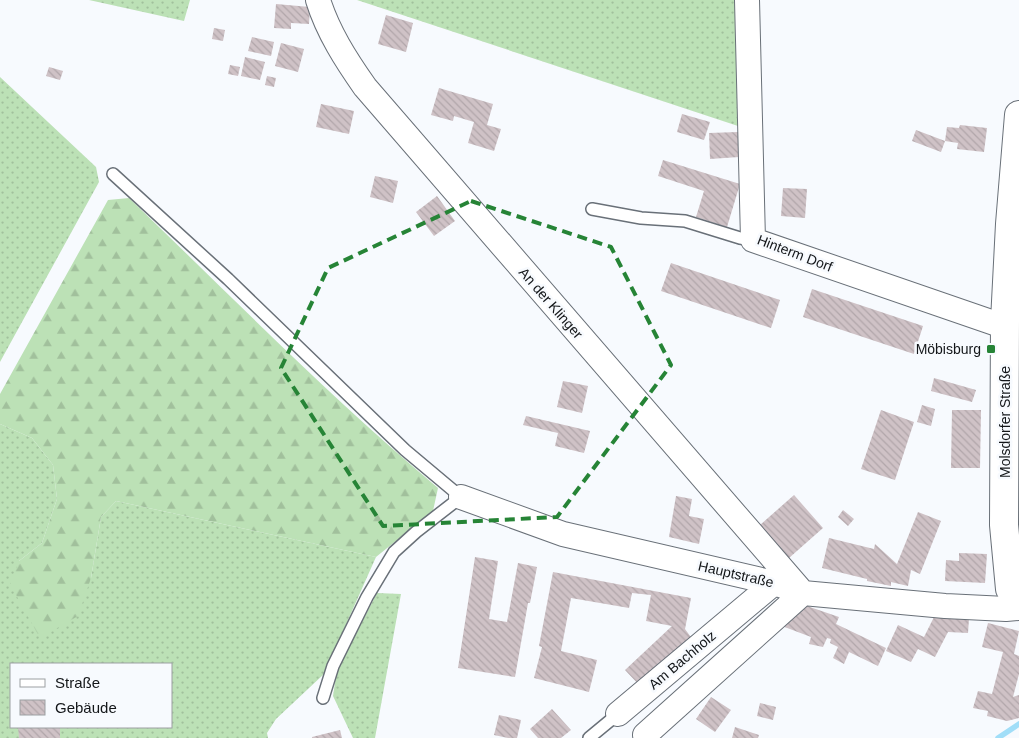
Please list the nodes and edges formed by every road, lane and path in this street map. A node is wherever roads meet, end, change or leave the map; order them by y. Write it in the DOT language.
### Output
graph roads {
  1 [pos="318,0"];
  2 [pos="748,0"];
  3 [pos="1019,115"];
  4 [pos="113,174"];
  5 [pos="592,209"];
  6 [pos="753,240"];
  7 [pos="1005,321"];
  8 [pos="461,497"];
  9 [pos="774,583"];
  10 [pos="803,593"];
  11 [pos="1019,607"];
  12 [pos="323,698"];
  13 [pos="618,714"];
  14 [pos="644,737"];
  15 [pos="589,738"];
  1 -- 10 [label="street, An der Klinger"];
  2 -- 6 [label="street, Hinterm Dorf"];
  3 -- 7 [label="street, Molsdorfer Straße"];
  4 -- 8 [label="lane"];
  5 -- 6 [label="lane"];
  6 -- 7 [label="street, Hinterm Dorf"];
  7 -- 11 [label="street, Molsdorfer Straße"];
  8 -- 9 [label="street, Hauptstraße"];
  8 -- 12 [label="lane"];
  9 -- 10 [label="street, Hauptstraße"];
  9 -- 13 [label="street, Am Bachholz"];
  10 -- 11 [label="street, Hauptstraße"];
  10 -- 14 [label="street"];
  13 -- 15 [label="lane, Am Bachholz"];
}
